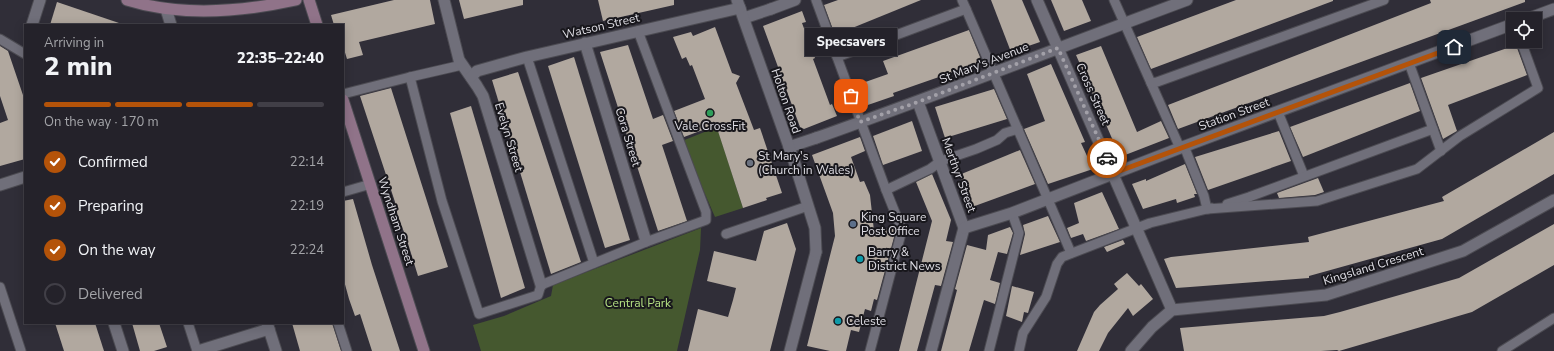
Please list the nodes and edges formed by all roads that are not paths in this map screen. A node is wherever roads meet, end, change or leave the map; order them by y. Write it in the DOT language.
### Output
graph roads {
  1 [pos="40,0"];
  2 [pos="127,0"];
  3 [pos="296,0"];
  4 [pos="309,0"];
  5 [pos="444,0"];
  6 [pos="795,0"];
  7 [pos="816,0"];
  8 [pos="962,0"];
  9 [pos="1037,0"];
  10 [pos="1114,0"];
  11 [pos="1187,0"];
  12 [pos="1384,0"];
  13 [pos="166,9"];
  14 [pos="740,9"];
  15 [pos="966,9"];
  16 [pos="1554,9"];
  17 [pos="1542,13"];
  18 [pos="32,24"];
  19 [pos="171,24"];
  20 [pos="317,24"];
  21 [pos="1123,24"];
  22 [pos="1506,27"];
  23 [pos="638,31"];
  24 [pos="0,39"];
  25 [pos="585,43"];
  26 [pos="1058,48"];
  27 [pos="1524,48"];
  28 [pos="24,53"];
  29 [pos="527,57"];
  30 [pos="837,57"];
  31 [pos="1409,63"];
  32 [pos="462,65"];
  33 [pos="994,72"];
  34 [pos="410,77"];
  35 [pos="471,77"];
  36 [pos="1151,83"];
  37 [pos="344,94"];
  38 [pos="918,102"];
  39 [pos="344,103"];
  40 [pos="1278,112"];
  41 [pos="860,122"];
  42 [pos="1018,129"];
  43 [pos="1433,130"];
  44 [pos="789,147"];
  45 [pos="1182,147"];
  46 [pos="1441,151"];
  47 [pos="941,161"];
  48 [pos="1114,173"];
  49 [pos="1304,176"];
  50 [pos="24,177"];
  51 [pos="371,184"];
  52 [pos="0,185"];
  53 [pos="886,190"];
  54 [pos="344,192"];
  55 [pos="1048,198"];
  56 [pos="1554,200"];
  57 [pos="808,206"];
  58 [pos="1207,209"];
  59 [pos="1012,213"];
  60 [pos="1137,227"];
  61 [pos="964,228"];
  62 [pos="726,234"];
  63 [pos="646,240"];
  64 [pos="1072,253"];
  65 [pos="594,263"];
  66 [pos="541,285"];
  67 [pos="0,287"];
  68 [pos="1172,310"];
  69 [pos="1554,318"];
  70 [pos="114,324"];
  71 [pos="188,324"];
  72 [pos="338,324"];
  73 [pos="268,326"];
  74 [pos="21,351"];
  75 [pos="123,351"];
  76 [pos="198,351"];
  77 [pos="276,351"];
  78 [pos="347,351"];
  79 [pos="424,351"];
  80 [pos="790,351"];
  81 [pos="870,351"];
  82 [pos="931,351"];
  83 [pos="989,351"];
  84 [pos="1019,351"];
  85 [pos="1132,351"];
  86 [pos="1502,351"];
  1 -- 18 [label="street"];
  2 -- 13 [label="main road"];
  3 -- 13 [label="main road"];
  4 -- 20 [label="main road"];
  5 -- 32 [label="street, Evelyn Street"];
  6 -- 14 [label="street, Watson Street"];
  7 -- 30 [label="lane"];
  8 -- 15 [label="lane"];
  9 -- 26 [label="street, Cross Street"];
  10 -- 21 [label="lane"];
  11 -- 21 [label="street, St Mary's Avenue"];
  12 -- 36 [label="lane"];
  13 -- 19 [label="street"];
  14 -- 23 [label="street, Watson Street"];
  14 -- 44 [label="street, Holton Road"];
  15 -- 30 [label="lane"];
  15 -- 33 [label="lane"];
  16 -- 17 [label="street"];
  21 -- 26 [label="street, St Mary's Avenue"];
  21 -- 36 [label="lane"];
  22 -- 31 [label="street, Station Street"];
  23 -- 25 [label="street, Watson Street"];
  23 -- 63 [label="lane"];
  24 -- 28 [label="lane"];
  25 -- 29 [label="street, Watson Street"];
  25 -- 63 [label="street, Cora Street"];
  26 -- 33 [label="street, St Mary's Avenue"];
  26 -- 48 [label="street, Cross Street"];
  27 -- 46 [label="lane"];
  29 -- 35 [label="street, Watson Street"];
  29 -- 65 [label="lane"];
  30 -- 41 [label="lane"];
  31 -- 40 [label="street, Station Street"];
  31 -- 43 [label="lane"];
  32 -- 34 [label="lane"];
  32 -- 35 [label="street, Evelyn Street"];
  33 -- 38 [label="street, St Mary's Avenue"];
  33 -- 42 [label="lane"];
  34 -- 37 [label="lane"];
  34 -- 66 [label="lane"];
  35 -- 66 [label="street, Evelyn Street"];
  36 -- 45 [label="lane"];
  38 -- 41 [label="street, St Mary's Avenue"];
  38 -- 47 [label="street, Merthyr Street"];
  39 -- 51 [label="main road, Wyndham Street"];
  40 -- 45 [label="street, Station Street"];
  40 -- 49 [label="lane"];
  41 -- 44 [label="street, St Mary's Avenue"];
  41 -- 53 [label="lane"];
  42 -- 47 [label="lane"];
  42 -- 55 [label="lane"];
  43 -- 46 [label="lane"];
  43 -- 49 [label="lane"];
  44 -- 57 [label="street, Holton Road"];
  45 -- 48 [label="street, Station Street"];
  45 -- 58 [label="lane"];
  46 -- 58 [label="lane"];
  47 -- 53 [label="lane"];
  47 -- 61 [label="street, Merthyr Street"];
  48 -- 55 [label="street, Station Street"];
  48 -- 60 [label="street, Cross Street"];
  49 -- 58 [label="lane"];
  50 -- 52 [label="street"];
  51 -- 54 [label="lane"];
  51 -- 79 [label="main road, Wyndham Street"];
  53 -- 81 [label="lane"];
  55 -- 59 [label="street, Station Street"];
  55 -- 64 [label="lane"];
  56 -- 68 [label="street, Kingsland Crescent"];
  57 -- 62 [label="lane"];
  57 -- 80 [label="street, Holton Road"];
  58 -- 60 [label="lane"];
  59 -- 61 [label="street, Station Street"];
  59 -- 83 [label="lane"];
  60 -- 64 [label="lane"];
  60 -- 68 [label="street, Cross Street"];
  61 -- 82 [label="street, Merthyr Street"];
  63 -- 65 [label="lane"];
  64 -- 84 [label="lane"];
  65 -- 66 [label="lane"];
  67 -- 74 [label="lane"];
  68 -- 85 [label="street"];
  69 -- 86 [label="lane"];
  70 -- 75 [label="street"];
  71 -- 76 [label="lane"];
  72 -- 78 [label="lane"];
  73 -- 76 [label="street"];
  73 -- 77 [label="street"];
}
